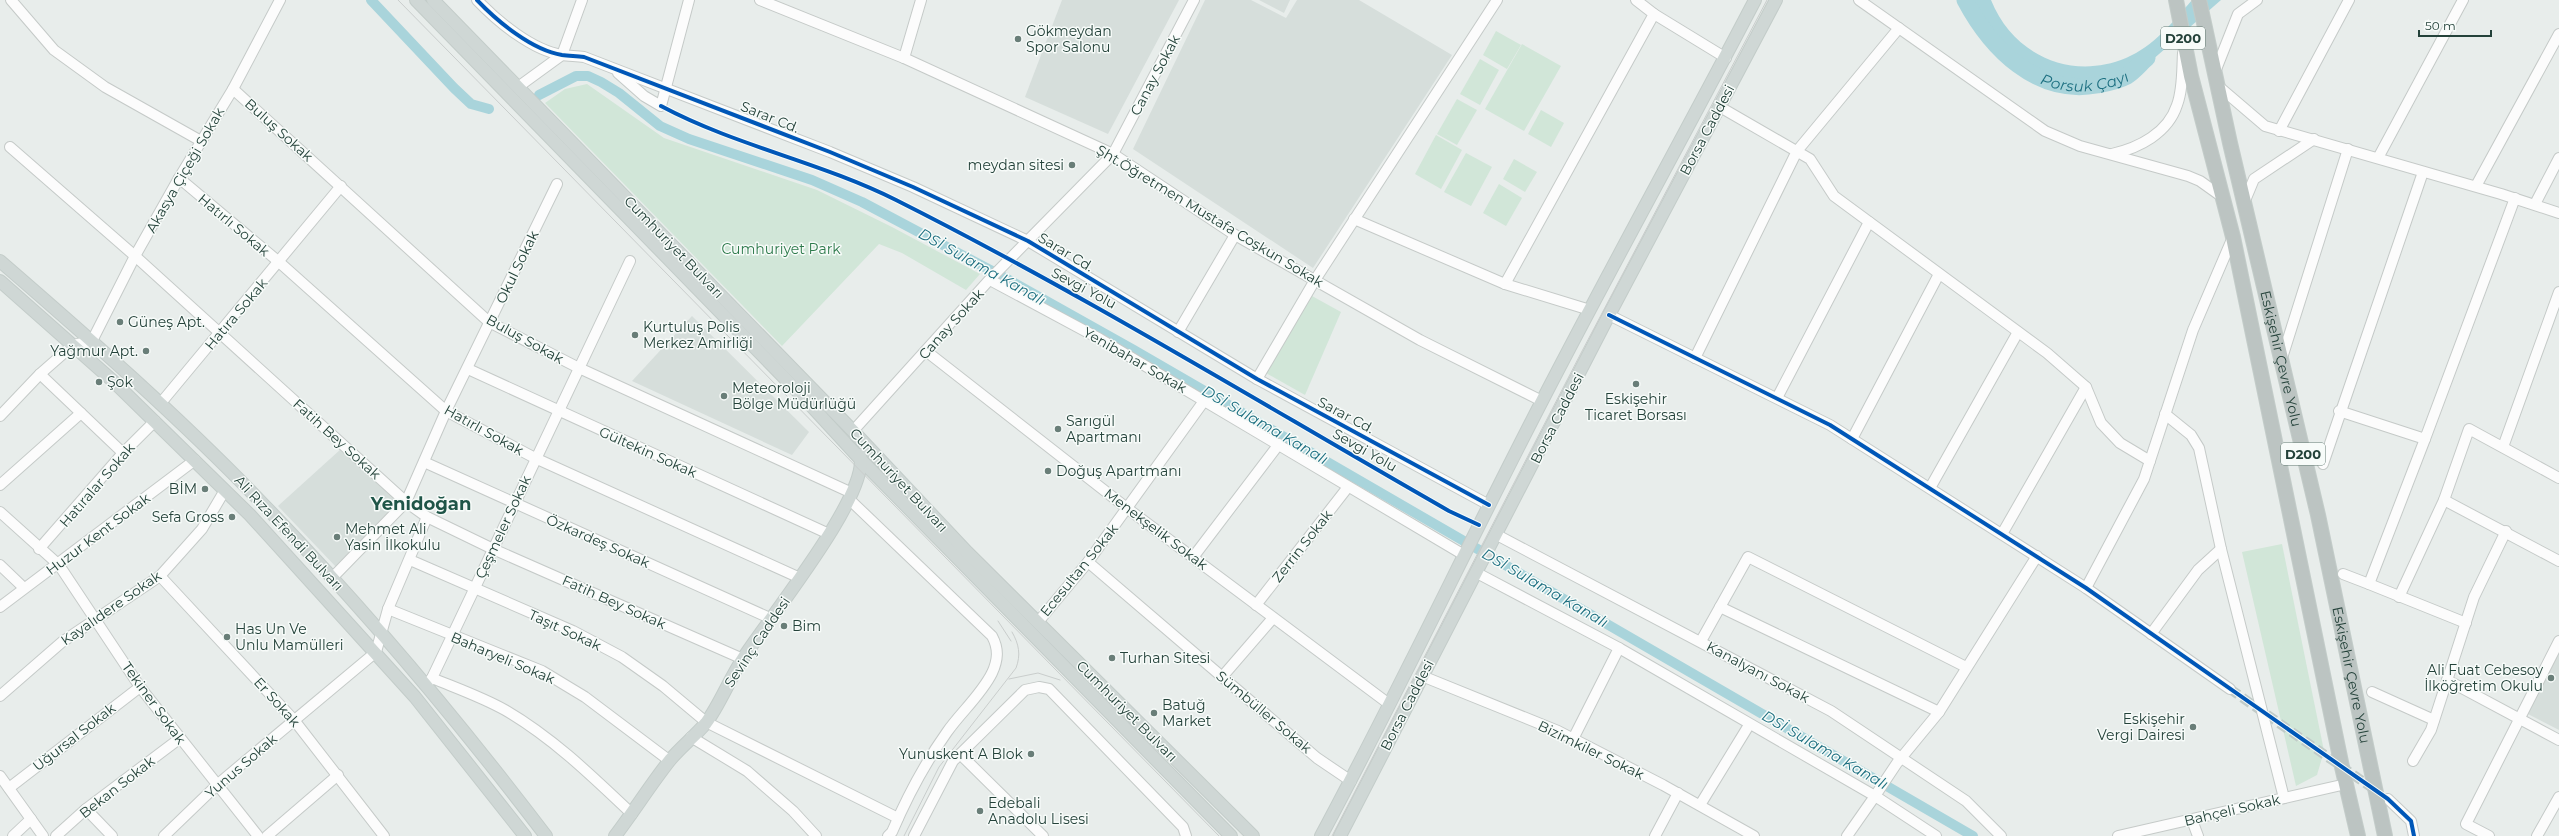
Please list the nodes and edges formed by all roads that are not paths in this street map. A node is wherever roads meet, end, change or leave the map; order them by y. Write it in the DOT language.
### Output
graph roads {
  1 [pos="11,0"];
  2 [pos="280,0"];
  3 [pos="416,0"];
  4 [pos="433,0"];
  5 [pos="477,0"];
  6 [pos="582,0"];
  7 [pos="689,0"];
  8 [pos="760,0"];
  9 [pos="921,0"];
  10 [pos="1194,0"];
  11 [pos="1497,0"];
  12 [pos="1755,0"];
  13 [pos="1776,0"];
  14 [pos="1859,0"];
  15 [pos="2176,0"];
  16 [pos="2199,0"];
  17 [pos="2257,0"];
  18 [pos="2349,0"];
  19 [pos="2463,0"];
  20 [pos="1641,2"];
  21 [pos="1654,14"];
  22 [pos="1899,28"];
  23 [pos="2559,34"];
  24 [pos="2184,43"];
  25 [pos="562,55"];
  26 [pos="904,58"];
  27 [pos="1726,58"];
  28 [pos="611,68"];
  29 [pos="2216,79"];
  30 [pos="518,87"];
  31 [pos="666,88"];
  32 [pos="233,89"];
  33 [pos="1720,107"];
  34 [pos="2279,131"];
  35 [pos="2314,140"];
  36 [pos="201,141"];
  37 [pos="10,147"];
  38 [pos="2348,148"];
  39 [pos="1797,151"];
  40 [pos="1112,154"];
  41 [pos="2108,155"];
  42 [pos="2378,158"];
  43 [pos="2559,158"];
  44 [pos="2424,172"];
  45 [pos="179,178"];
  46 [pos="557,184"];
  47 [pos="341,186"];
  48 [pos="2476,186"];
  49 [pos="2221,196"];
  50 [pos="2515,198"];
  51 [pos="2244,203"];
  52 [pos="2535,204"];
  53 [pos="2559,214"];
  54 [pos="1354,219"];
  55 [pos="1869,222"];
  56 [pos="1235,235"];
  57 [pos="2233,237"];
  58 [pos="1028,242"];
  59 [pos="135,256"];
  60 [pos="0,261"];
  61 [pos="630,261"];
  62 [pos="279,262"];
  63 [pos="1939,274"];
  64 [pos="991,279"];
  65 [pos="1315,280"];
  66 [pos="0,281"];
  67 [pos="1505,284"];
  68 [pos="2559,292"];
  69 [pos="1590,310"];
  70 [pos="1609,315"];
  71 [pos="489,322"];
  72 [pos="1178,332"];
  73 [pos="2018,332"];
  74 [pos="221,333"];
  75 [pos="92,341"];
  76 [pos="73,345"];
  77 [pos="926,351"];
  78 [pos="1695,358"];
  79 [pos="2281,360"];
  80 [pos="579,368"];
  81 [pos="468,369"];
  82 [pos="40,374"];
  83 [pos="1257,379"];
  84 [pos="2086,387"];
  85 [pos="1777,398"];
  86 [pos="1204,401"];
  87 [pos="1542,401"];
  88 [pos="160,404"];
  89 [pos="446,411"];
  90 [pos="558,411"];
  91 [pos="2339,411"];
  92 [pos="80,413"];
  93 [pos="2165,414"];
  94 [pos="0,416"];
  95 [pos="155,421"];
  96 [pos="853,431"];
  97 [pos="1852,439"];
  98 [pos="2425,439"];
  99 [pos="1279,444"];
  100 [pos="2503,447"];
  101 [pos="123,453"];
  102 [pos="535,458"];
  103 [pos="195,460"];
  104 [pos="862,461"];
  105 [pos="2150,461"];
  106 [pos="424,462"];
  107 [pos="2323,464"];
  108 [pos="2559,478"];
  109 [pos="0,485"];
  110 [pos="1348,487"];
  111 [pos="1930,488"];
  112 [pos="225,490"];
  113 [pos="851,496"];
  114 [pos="2444,500"];
  115 [pos="406,502"];
  116 [pos="513,504"];
  117 [pos="1489,505"];
  118 [pos="1128,509"];
  119 [pos="0,512"];
  120 [pos="427,517"];
  121 [pos="2506,531"];
  122 [pos="829,534"];
  123 [pos="2002,534"];
  124 [pos="1496,537"];
  125 [pos="39,549"];
  126 [pos="493,549"];
  127 [pos="2221,549"];
  128 [pos="1465,553"];
  129 [pos="1194,556"];
  130 [pos="2037,556"];
  131 [pos="410,560"];
  132 [pos="2559,561"];
  133 [pos="1088,562"];
  134 [pos="0,565"];
  135 [pos="59,565"];
  136 [pos="1477,573"];
  137 [pos="2343,574"];
  138 [pos="160,576"];
  139 [pos="332,578"];
  140 [pos="800,578"];
  141 [pos="2369,584"];
  142 [pos="24,588"];
  143 [pos="2086,588"];
  144 [pos="473,590"];
  145 [pos="2399,597"];
  146 [pos="1256,605"];
  147 [pos="0,607"];
  148 [pos="1720,607"];
  149 [pos="388,609"];
  150 [pos="95,618"];
  151 [pos="1273,618"];
  152 [pos="772,619"];
  153 [pos="1038,622"];
  154 [pos="2466,623"];
  155 [pos="380,631"];
  156 [pos="2151,634"];
  157 [pos="452,636"];
  158 [pos="1701,641"];
  159 [pos="2559,641"];
  160 [pos="1619,648"];
  161 [pos="376,652"];
  162 [pos="742,659"];
  163 [pos="1966,667"];
  164 [pos="1422,676"];
  165 [pos="1222,677"];
  166 [pos="2447,680"];
  167 [pos="430,681"];
  168 [pos="140,687"];
  169 [pos="2230,689"];
  170 [pos="2372,692"];
  171 [pos="0,696"];
  172 [pos="1389,704"];
  173 [pos="1938,712"];
  174 [pos="2520,719"];
  175 [pos="294,720"];
  176 [pos="2434,720"];
  177 [pos="706,722"];
  178 [pos="1750,725"];
  179 [pos="691,737"];
  180 [pos="179,739"];
  181 [pos="1573,739"];
  182 [pos="2559,740"];
  183 [pos="960,754"];
  184 [pos="1900,760"];
  185 [pos="670,761"];
  186 [pos="2413,762"];
  187 [pos="338,775"];
  188 [pos="0,776"];
  189 [pos="1351,781"];
  190 [pos="218,784"];
  191 [pos="2346,784"];
  192 [pos="9,788"];
  193 [pos="1678,793"];
  194 [pos="1877,793"];
  195 [pos="2559,797"];
  196 [pos="2284,798"];
  197 [pos="2388,799"];
  198 [pos="1700,806"];
  199 [pos="86,809"];
  200 [pos="632,814"];
  201 [pos="898,818"];
  202 [pos="31,820"];
  203 [pos="2192,820"];
  204 [pos="13,836"];
  205 [pos="43,836"];
  206 [pos="56,836"];
  207 [pos="112,836"];
  208 [pos="164,836"];
  209 [pos="258,836"];
  210 [pos="267,836"];
  211 [pos="384,836"];
  212 [pos="525,836"];
  213 [pos="546,836"];
  214 [pos="615,836"];
  215 [pos="816,836"];
  216 [pos="888,836"];
  217 [pos="914,836"];
  218 [pos="1043,836"];
  219 [pos="1186,836"];
  220 [pos="1231,836"];
  221 [pos="1253,836"];
  222 [pos="1321,836"];
  223 [pos="1340,836"];
  224 [pos="1655,836"];
  225 [pos="1753,836"];
  226 [pos="1847,836"];
  227 [pos="1936,836"];
  228 [pos="2001,836"];
  229 [pos="2118,836"];
  230 [pos="2198,836"];
  231 [pos="2358,836"];
  232 [pos="2385,836"];
  233 [pos="2414,836"];
  234 [pos="2489,836"];
  235 [pos="2537,836"];
  1 -- 36 [label="street"];
  2 -- 32 [label="street, Akasya Çiçeği Sokak"];
  3 -- 104 [label="main road, Cumhuriyet Bulvarı"];
  4 -- 30 [label="main road, Cumhuriyet Bulvarı"];
  5 -- 25 [label="street, Sarar Cd."];
  6 -- 25 [label="street"];
  7 -- 31 [label="street"];
  8 -- 26 [label="street, Şht.Öğretmen Mustafa Coşkun Sokak"];
  9 -- 26 [label="street"];
  10 -- 40 [label="street, Canay Sokak"];
  11 -- 54 [label="street"];
  12 -- 27 [label="main road, Borsa Caddesi"];
  13 -- 33 [label="main road, Borsa Caddesi"];
  14 -- 22 [label="street"];
  15 -- 24 [label="highway, Eskişehir Çevre Yolu / D200"];
  16 -- 29 [label="highway, Eskişehir Çevre Yolu / D200"];
  17 -- 29 [label="street"];
  18 -- 34 [label="street"];
  19 -- 42 [label="street"];
  20 -- 21 [label="street"];
  21 -- 27 [label="street"];
  21 -- 67 [label="street"];
  22 -- 39 [label="street"];
  22 -- 41 [label="street"];
  23 -- 48 [label="street"];
  24 -- 41 [label="street"];
  24 -- 49 [label="highway, Eskişehir Çevre Yolu / D200"];
  25 -- 28 [label="street, Sarar Cd."];
  25 -- 30 [label="street"];
  26 -- 40 [label="street, Şht.Öğretmen Mustafa Coşkun Sokak"];
  27 -- 69 [label="main road, Borsa Caddesi"];
  28 -- 31 [label="street, Sarar Cd."];
  28 -- 31 [label="street"];
  29 -- 34 [label="street"];
  29 -- 51 [label="highway, Eskişehir Çevre Yolu / D200"];
  30 -- 96 [label="main road, Cumhuriyet Bulvarı"];
  31 -- 58 [label="street, Sarar Cd."];
  32 -- 36 [label="street, Akasya Çiçeği Sokak"];
  32 -- 47 [label="street, Buluş Sokak"];
  33 -- 39 [label="street"];
  33 -- 70 [label="main road, Borsa Caddesi"];
  34 -- 35 [label="street"];
  35 -- 38 [label="street"];
  35 -- 51 [label="street"];
  36 -- 45 [label="street, Akasya Çiçeği Sokak"];
  37 -- 59 [label="street, Fatih Bey Sokak"];
  38 -- 42 [label="street"];
  38 -- 79 [label="street"];
  39 -- 55 [label="street"];
  39 -- 78 [label="street"];
  40 -- 56 [label="street, Şht.Öğretmen Mustafa Coşkun Sokak"];
  40 -- 58 [label="street, Canay Sokak"];
  41 -- 49 [label="street"];
  42 -- 44 [label="street"];
  43 -- 52 [label="street"];
  44 -- 48 [label="street"];
  44 -- 91 [label="street"];
  45 -- 59 [label="street, Akasya Çiçeği Sokak"];
  45 -- 62 [label="street, Hatırlı Sokak"];
  46 -- 71 [label="street, Okul Sokak"];
  47 -- 62 [label="street, Hatıra Sokak"];
  47 -- 71 [label="street, Buluş Sokak"];
  48 -- 50 [label="street"];
  49 -- 57 [label="highway, Eskişehir Çevre Yolu / D200"];
  50 -- 52 [label="street"];
  50 -- 98 [label="street"];
  51 -- 79 [label="highway, Eskişehir Çevre Yolu / D200"];
  52 -- 53 [label="street"];
  54 -- 65 [label="street"];
  54 -- 67 [label="street"];
  55 -- 63 [label="street"];
  55 -- 85 [label="street"];
  56 -- 65 [label="street, Şht.Öğretmen Mustafa Coşkun Sokak"];
  56 -- 72 [label="street"];
  57 -- 93 [label="street"];
  57 -- 191 [label="highway, Eskişehir Çevre Yolu / D200"];
  58 -- 64 [label="street, Canay Sokak"];
  58 -- 72 [label="street, Sarar Cd."];
  59 -- 74 [label="street, Fatih Bey Sokak"];
  59 -- 75 [label="street, Akasya Çiçeği Sokak"];
  60 -- 75 [label="main road, Ali Rıza Efendi Bulvarı"];
  61 -- 80 [label="street, Çeşmeler Sokak"];
  62 -- 74 [label="street, Hatıra Sokak"];
  62 -- 89 [label="street, Hatırlı Sokak"];
  63 -- 73 [label="street"];
  63 -- 97 [label="street"];
  64 -- 77 [label="street, Canay Sokak"];
  64 -- 86 [label="street, Yenibahar Sokak"];
  65 -- 83 [label="street"];
  65 -- 87 [label="street, Şht.Öğretmen Mustafa Coşkun Sokak"];
  66 -- 76 [label="main road, Ali Rıza Efendi Bulvarı"];
  67 -- 69 [label="street"];
  68 -- 100 [label="street"];
  69 -- 87 [label="main road, Borsa Caddesi"];
  70 -- 78 [label="street"];
  70 -- 124 [label="main road, Borsa Caddesi"];
  71 -- 80 [label="street, Buluş Sokak"];
  71 -- 81 [label="street, Okul Sokak"];
  72 -- 83 [label="street, Sarar Cd."];
  73 -- 84 [label="street"];
  73 -- 111 [label="street"];
  74 -- 88 [label="street, Hatıra Sokak"];
  74 -- 115 [label="street, Fatih Bey Sokak"];
  75 -- 76 [label="street"];
  75 -- 88 [label="main road, Ali Rıza Efendi Bulvarı"];
  76 -- 82 [label="street"];
  76 -- 95 [label="main road, Ali Rıza Efendi Bulvarı"];
  77 -- 96 [label="street, Canay Sokak"];
  77 -- 118 [label="street, Menekşelik Sokak"];
  78 -- 85 [label="street"];
  79 -- 232 [label="highway, Eskişehir Çevre Yolu / D200"];
  80 -- 90 [label="street, Çeşmeler Sokak"];
  80 -- 113 [label="street, Buluş Sokak"];
  81 -- 89 [label="street, Okul Sokak"];
  81 -- 90 [label="street, Gültekin Sokak"];
  82 -- 92 [label="street"];
  82 -- 94 [label="street"];
  83 -- 117 [label="street, Sarar Cd."];
  84 -- 105 [label="street"];
  84 -- 123 [label="street"];
  85 -- 97 [label="street"];
  86 -- 99 [label="street, Yenibahar Sokak"];
  86 -- 118 [label="street, Ecesultan Sokak"];
  87 -- 117 [label="main road, Borsa Caddesi"];
  88 -- 139 [label="main road, Ali Rıza Efendi Bulvarı"];
  89 -- 102 [label="street, Hatırlı Sokak"];
  89 -- 106 [label="street, Okul Sokak"];
  90 -- 102 [label="street, Çeşmeler Sokak"];
  90 -- 122 [label="street, Gültekin Sokak"];
  91 -- 98 [label="street"];
  91 -- 107 [label="street"];
  92 -- 101 [label="street"];
  92 -- 109 [label="street"];
  93 -- 105 [label="street"];
  93 -- 127 [label="street"];
  95 -- 101 [label="street, Hatıralar Sokak"];
  95 -- 103 [label="main road, Ali Rıza Efendi Bulvarı"];
  96 -- 104 [label="main road"];
  96 -- 153 [label="main road, Cumhuriyet Bulvarı"];
  97 -- 111 [label="street"];
  98 -- 141 [label="street"];
  99 -- 110 [label="street, Yenibahar Sokak"];
  99 -- 129 [label="street"];
  100 -- 108 [label="street"];
  100 -- 114 [label="street"];
  101 -- 125 [label="street, Hatıralar Sokak"];
  102 -- 116 [label="street, Çeşmeler Sokak"];
  102 -- 140 [label="street, Hatırlı Sokak"];
  103 -- 112 [label="main road, Ali Rıza Efendi Bulvarı"];
  103 -- 135 [label="street, Huzur Kent Sokak"];
  104 -- 113 [label="main road, Sevinç Caddesi"];
  104 -- 220 [label="main road, Cumhuriyet Bulvarı"];
  105 -- 143 [label="street"];
  106 -- 115 [label="street, Okul Sokak"];
  106 -- 116 [label="street, Özkardeş Sokak"];
  110 -- 128 [label="street, Yenibahar Sokak"];
  110 -- 146 [label="street, Zerrin Sokak"];
  111 -- 123 [label="street"];
  112 -- 138 [label="street, Kayalıdere Sokak"];
  112 -- 161 [label="main road, Ali Rıza Efendi Bulvarı"];
  113 -- 122 [label="main road, Sevinç Caddesi"];
  113 -- 201 [label="street, Buluş Sokak"];
  114 -- 121 [label="street"];
  114 -- 145 [label="street"];
  115 -- 120 [label="street, Fatih Bey Sokak"];
  115 -- 139 [label="street"];
  116 -- 126 [label="street, Çeşmeler Sokak"];
  116 -- 152 [label="street, Özkardeş Sokak"];
  117 -- 128 [label="main road, Borsa Caddesi"];
  118 -- 129 [label="street, Menekşelik Sokak"];
  118 -- 133 [label="street, Ecesultan Sokak"];
  119 -- 125 [label="street, Tekiner Sokak"];
  120 -- 126 [label="street, Fatih Bey Sokak"];
  120 -- 131 [label="street"];
  121 -- 132 [label="street"];
  121 -- 154 [label="street"];
  122 -- 140 [label="main road, Sevinç Caddesi"];
  123 -- 130 [label="street"];
  124 -- 136 [label="main road, Borsa Caddesi"];
  124 -- 158 [label="street, Kanalyanı Sokak"];
  125 -- 135 [label="street, Tekiner Sokak"];
  126 -- 144 [label="street, Çeşmeler Sokak"];
  126 -- 162 [label="street, Fatih Bey Sokak"];
  127 -- 156 [label="street"];
  127 -- 196 [label="street"];
  128 -- 172 [label="main road, Borsa Caddesi"];
  129 -- 146 [label="street, Menekşelik Sokak"];
  130 -- 143 [label="street"];
  130 -- 163 [label="street"];
  131 -- 144 [label="street, Taşıt Sokak"];
  131 -- 149 [label="street"];
  133 -- 153 [label="street, Ecesultan Sokak"];
  133 -- 165 [label="street, Sümbüller Sokak"];
  134 -- 142 [label="street"];
  135 -- 142 [label="street, Huzur Kent Sokak"];
  135 -- 150 [label="street, Tekiner Sokak"];
  136 -- 160 [label="street"];
  136 -- 164 [label="main road, Borsa Caddesi"];
  137 -- 141 [label="street"];
  138 -- 150 [label="street, Kayalıdere Sokak"];
  138 -- 175 [label="street, Er Sokak"];
  139 -- 155 [label="main road, Ali Rıza Efendi Bulvarı"];
  140 -- 152 [label="main road, Sevinç Caddesi"];
  141 -- 145 [label="street"];
  142 -- 147 [label="street, Huzur Kent Sokak"];
  143 -- 156 [label="street"];
  144 -- 157 [label="street, Çeşmeler Sokak"];
  144 -- 177 [label="street, Taşıt Sokak"];
  145 -- 154 [label="street"];
  146 -- 151 [label="street, Menekşelik Sokak"];
  148 -- 158 [label="street"];
  148 -- 163 [label="street"];
  148 -- 173 [label="street"];
  149 -- 155 [label="street"];
  149 -- 157 [label="street, Baharyeli Sokak"];
  150 -- 168 [label="street, Tekiner Sokak"];
  150 -- 171 [label="street, Kayalıdere Sokak"];
  151 -- 165 [label="street"];
  151 -- 172 [label="street, Menekşelik Sokak"];
  152 -- 162 [label="main road, Sevinç Caddesi"];
  153 -- 221 [label="main road, Cumhuriyet Bulvarı"];
  154 -- 166 [label="street"];
  155 -- 161 [label="street"];
  155 -- 167 [label="main road, Ali Rıza Efendi Bulvarı"];
  156 -- 169 [label="street"];
  157 -- 167 [label="street, Çeşmeler Sokak"];
  157 -- 185 [label="street, Baharyeli Sokak"];
  158 -- 184 [label="street, Kanalyanı Sokak"];
  159 -- 174 [label="street"];
  160 -- 178 [label="street"];
  160 -- 181 [label="street"];
  161 -- 175 [label="street, Yunus Sokak"];
  161 -- 212 [label="main road, Ali Rıza Efendi Bulvarı"];
  162 -- 177 [label="main road, Sevinç Caddesi"];
  163 -- 173 [label="street"];
  164 -- 181 [label="street, Bizimkiler Sokak"];
  164 -- 223 [label="main road, Borsa Caddesi"];
  165 -- 189 [label="street, Sümbüller Sokak"];
  166 -- 174 [label="street"];
  166 -- 176 [label="street"];
  167 -- 200 [label="street"];
  167 -- 213 [label="main road, Ali Rıza Efendi Bulvarı"];
  168 -- 180 [label="street, Tekiner Sokak"];
  168 -- 192 [label="street, Uğursal Sokak"];
  170 -- 176 [label="street"];
  172 -- 189 [label="main road, Borsa Caddesi"];
  173 -- 184 [label="street"];
  174 -- 182 [label="street"];
  174 -- 234 [label="street"];
  175 -- 187 [label="street, Er Sokak"];
  175 -- 190 [label="street, Yunus Sokak"];
  176 -- 186 [label="street"];
  177 -- 179 [label="main road, Sevinç Caddesi"];
  177 -- 201 [label="street, Taşıt Sokak"];
  178 -- 194 [label="street"];
  178 -- 198 [label="street"];
  179 -- 185 [label="main road, Sevinç Caddesi"];
  179 -- 215 [label="street"];
  180 -- 190 [label="street, Tekiner Sokak"];
  180 -- 199 [label="street, Bekan Sokak"];
  181 -- 193 [label="street, Bizimkiler Sokak"];
  183 -- 217 [label="street"];
  183 -- 218 [label="street"];
  183 -- 219 [label="street"];
  184 -- 194 [label="street"];
  184 -- 228 [label="street, Kanalyanı Sokak"];
  185 -- 200 [label="main road, Sevinç Caddesi"];
  187 -- 210 [label="street"];
  187 -- 211 [label="street, Er Sokak"];
  188 -- 192 [label="street"];
  189 -- 222 [label="main road, Borsa Caddesi"];
  190 -- 208 [label="street, Yunus Sokak"];
  190 -- 209 [label="street, Tekiner Sokak"];
  191 -- 196 [label="street, Bahçeli Sokak"];
  191 -- 231 [label="highway, Eskişehir Çevre Yolu / D200"];
  192 -- 202 [label="street"];
  193 -- 198 [label="street, Bizimkiler Sokak"];
  193 -- 224 [label="street"];
  194 -- 226 [label="street"];
  194 -- 227 [label="street"];
  195 -- 235 [label="street"];
  196 -- 203 [label="street, Bahçeli Sokak"];
  197 -- 233 [label="street"];
  198 -- 225 [label="street, Bizimkiler Sokak"];
  199 -- 206 [label="street, Bekan Sokak"];
  199 -- 207 [label="street"];
  200 -- 214 [label="main road, Sevinç Caddesi"];
  201 -- 216 [label="street, Buluş Sokak"];
  202 -- 204 [label="street"];
  202 -- 205 [label="street"];
  203 -- 229 [label="street, Bahçeli Sokak"];
  203 -- 230 [label="street"];
}
